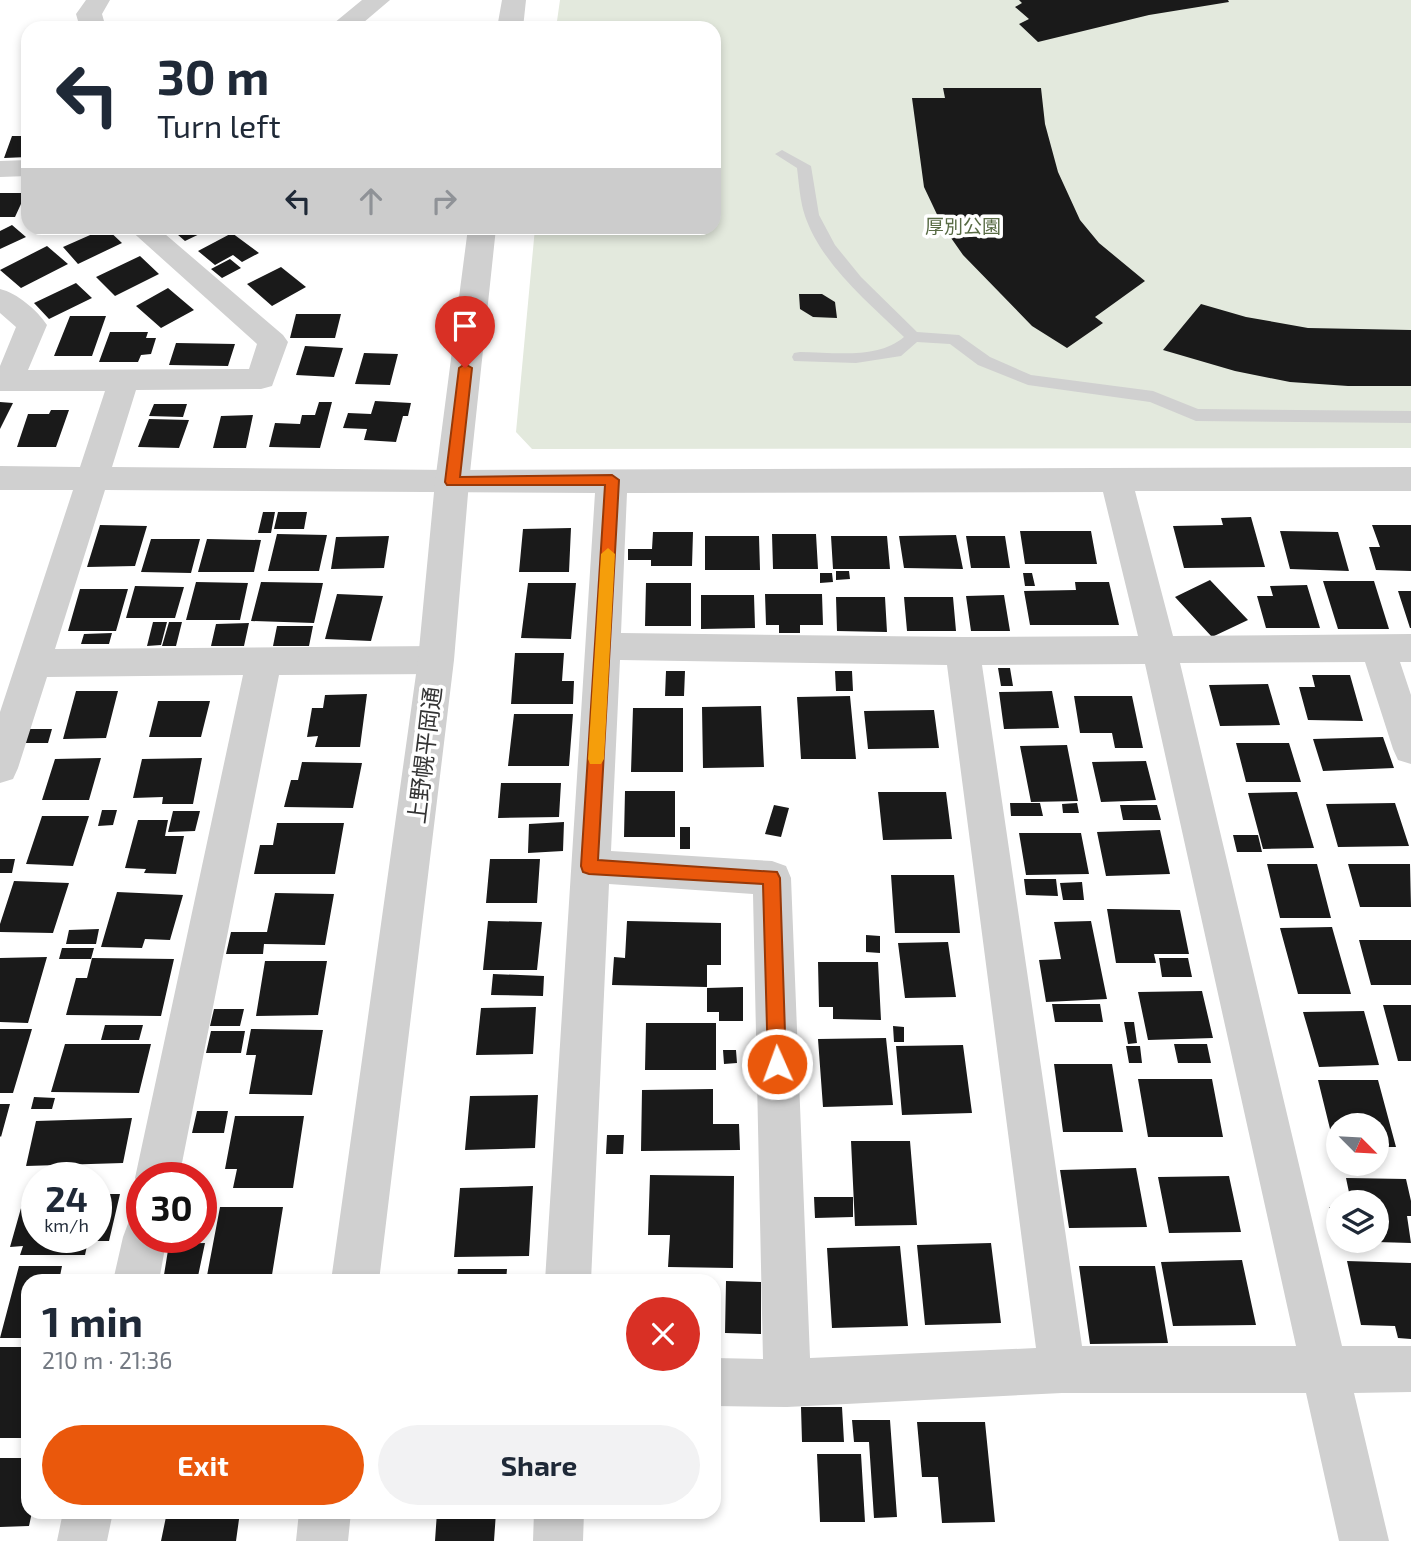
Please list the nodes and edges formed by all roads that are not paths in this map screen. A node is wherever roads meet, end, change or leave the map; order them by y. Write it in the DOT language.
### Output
graph roads {
  1 [pos="98,0"];
  2 [pos="378,0"];
  3 [pos="514,0"];
  4 [pos="91,21"];
  5 [pos="350,21"];
  6 [pos="511,21"];
  7 [pos="782,154"];
  8 [pos="21,168"];
  9 [pos="0,169"];
  10 [pos="150,235"];
  11 [pos="481,235"];
  12 [pos="0,298"];
  13 [pos="912,337"];
  14 [pos="800,357"];
  15 [pos="124,380"];
  16 [pos="5,381"];
  17 [pos="1411,417"];
  18 [pos="93,477"];
  19 [pos="0,478"];
  20 [pos="1411,479"];
  21 [pos="612,480"];
  22 [pos="1116,480"];
  23 [pos="452,482"];
  24 [pos="603,646"];
  25 [pos="1395,648"];
  26 [pos="1159,649"];
  27 [pos="963,651"];
  28 [pos="436,660"];
  29 [pos="264,662"];
  30 [pos="33,663"];
  31 [pos="1411,749"];
  32 [pos="0,768"];
  33 [pos="589,866"];
  34 [pos="160,1162"];
  35 [pos="142,1253"];
  36 [pos="137,1274"];
  37 [pos="356,1274"];
  38 [pos="568,1274"];
  39 [pos="1325,1369"];
  40 [pos="1411,1369"];
  41 [pos="1062,1370"];
  42 [pos="721,1382"];
  43 [pos="787,1383"];
  44 [pos="87,1519"];
  45 [pos="324,1519"];
  46 [pos="559,1519"];
  47 [pos="82,1541"];
  48 [pos="322,1541"];
  49 [pos="558,1541"];
  50 [pos="1364,1541"];
  1 -- 4 [label="street"];
  2 -- 5 [label="street"];
  3 -- 6 [label="street"];
  7 -- 13 [label="lane"];
  8 -- 9 [label="street"];
  10 -- 15 [label="street"];
  11 -- 23 [label="street, 上野幌平岡通"];
  12 -- 16 [label="street"];
  13 -- 14 [label="lane"];
  13 -- 17 [label="lane"];
  15 -- 16 [label="street"];
  15 -- 18 [label="street"];
  18 -- 19 [label="street"];
  18 -- 23 [label="street"];
  18 -- 30 [label="street"];
  20 -- 22 [label="street"];
  21 -- 22 [label="street"];
  21 -- 23 [label="street"];
  21 -- 24 [label="street"];
  22 -- 26 [label="street"];
  23 -- 28 [label="street, 上野幌平岡通"];
  24 -- 27 [label="street"];
  24 -- 33 [label="street"];
  25 -- 26 [label="street"];
  25 -- 31 [label="street"];
  26 -- 27 [label="street"];
  26 -- 39 [label="street"];
  27 -- 41 [label="street"];
  28 -- 29 [label="street"];
  28 -- 37 [label="street, 上野幌平岡通"];
  29 -- 30 [label="street"];
  29 -- 34 [label="street"];
  30 -- 32 [label="street"];
  33 -- 38 [label="street"];
  33 -- 43 [label="street"];
  35 -- 36 [label="street"];
  39 -- 40 [label="street"];
  39 -- 41 [label="street"];
  39 -- 50 [label="street"];
  41 -- 43 [label="street"];
  42 -- 43 [label="street"];
  44 -- 47 [label="street"];
  45 -- 48 [label="street"];
  46 -- 49 [label="street"];
}
